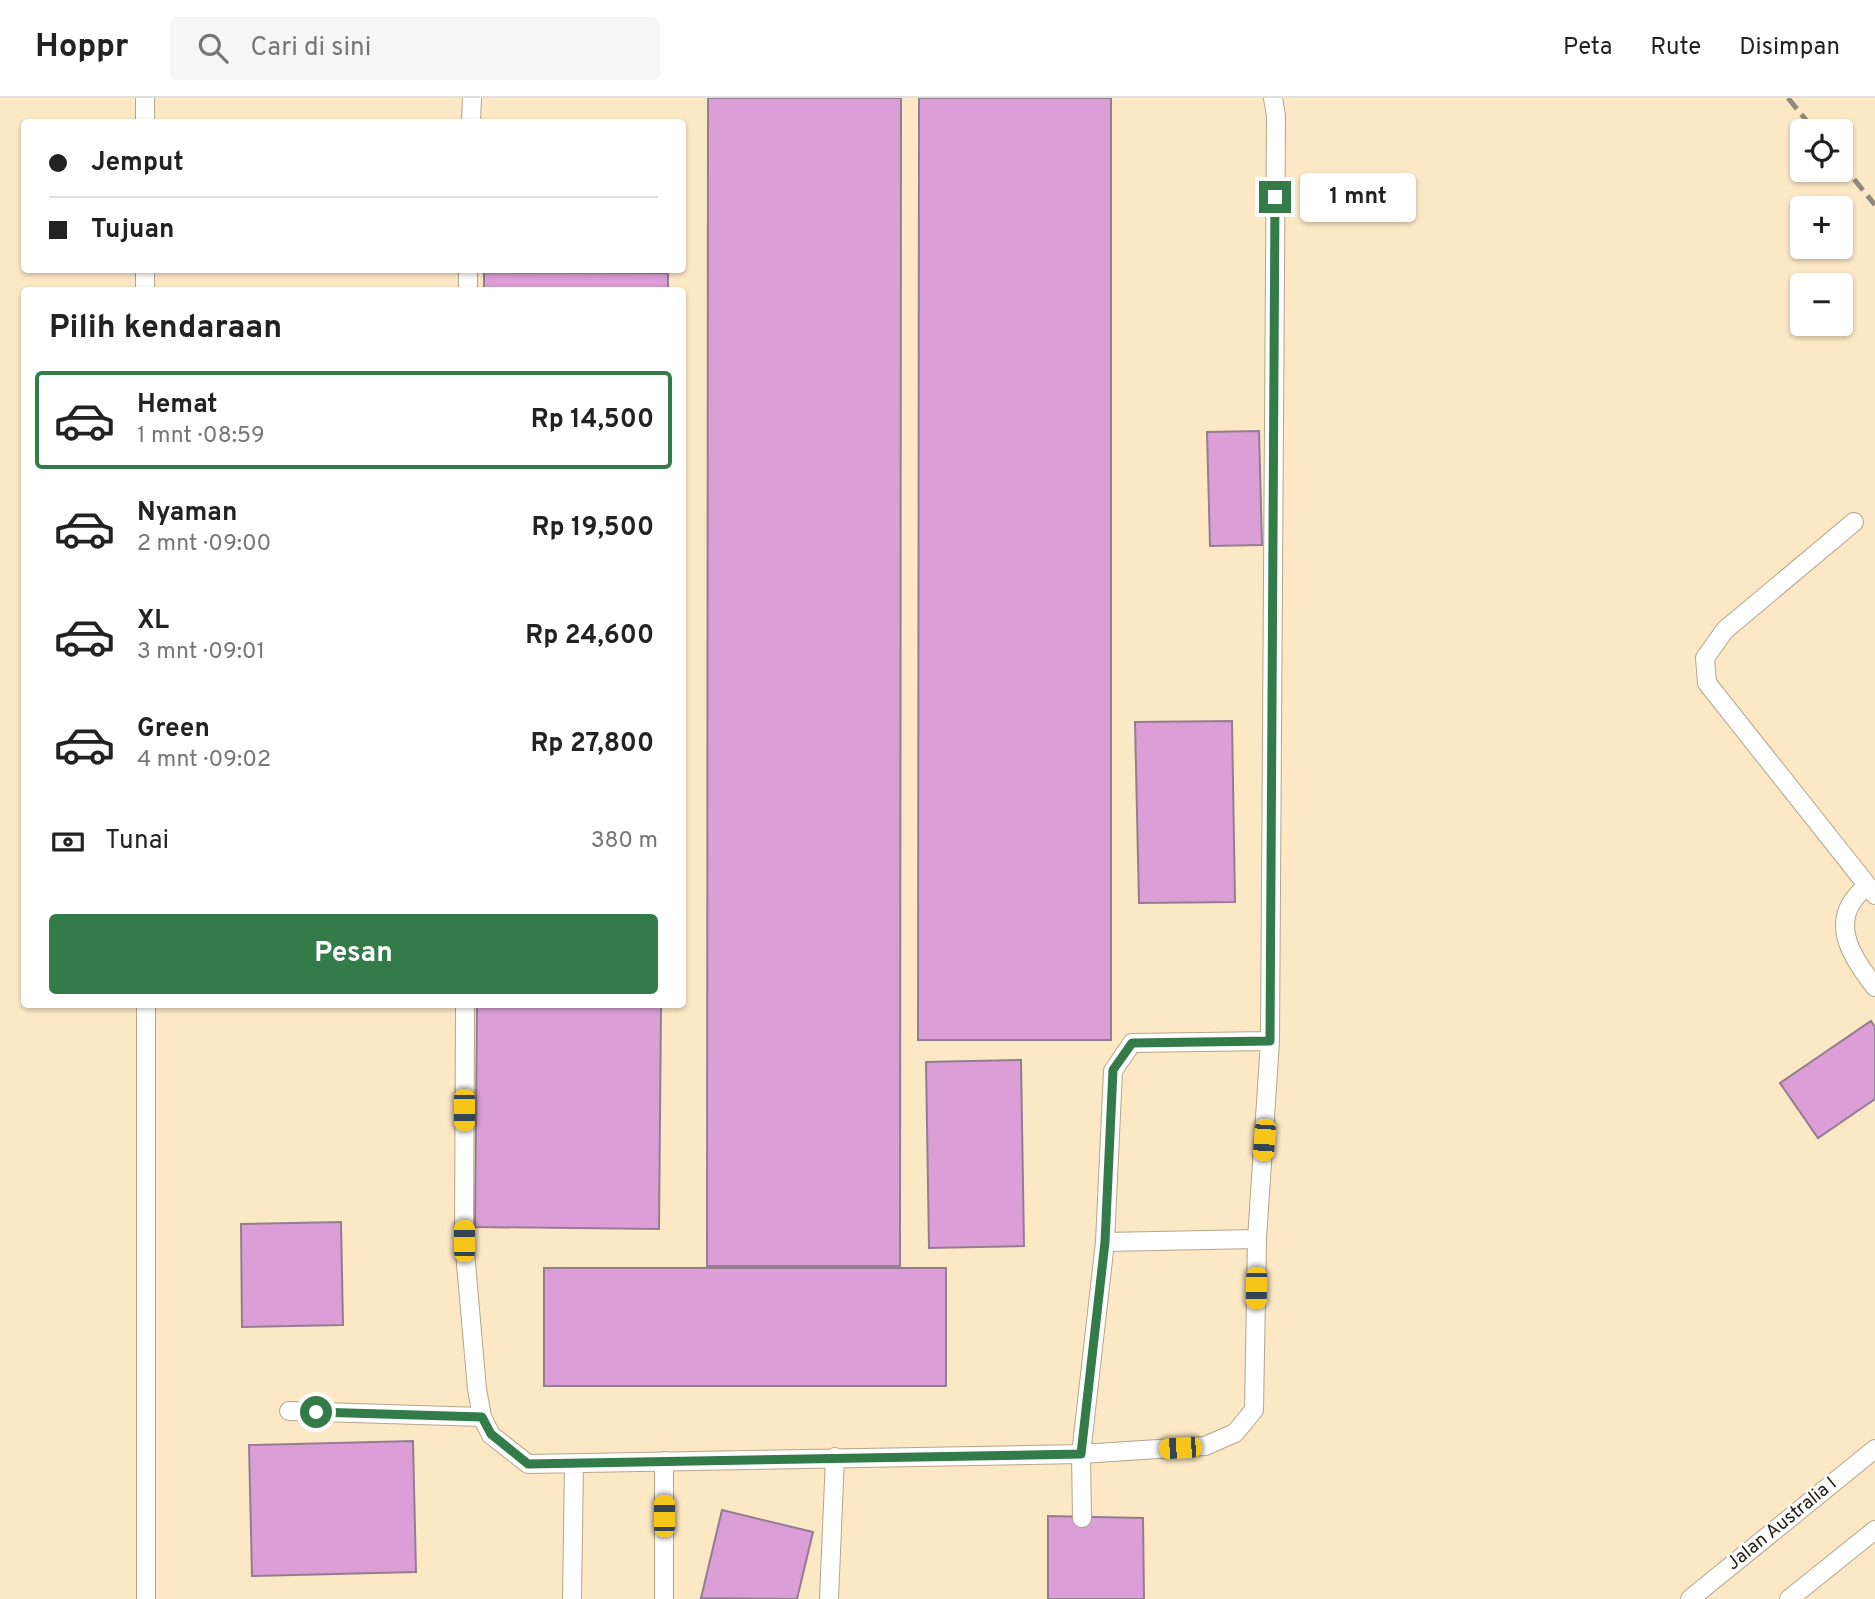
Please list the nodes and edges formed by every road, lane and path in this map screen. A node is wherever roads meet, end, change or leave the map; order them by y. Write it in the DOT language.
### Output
graph roads {
  1 [pos="145,98"];
  2 [pos="472,98"];
  3 [pos="1273,98"];
  4 [pos="145,119"];
  5 [pos="471,119"];
  6 [pos="1854,522"];
  7 [pos="1871,890"];
  8 [pos="1875,987"];
  9 [pos="146,1008"];
  10 [pos="465,1008"];
  11 [pos="1270,1041"];
  12 [pos="1256,1239"];
  13 [pos="1105,1242"];
  14 [pos="289,1412"];
  15 [pos="482,1417"];
  16 [pos="1875,1449"];
  17 [pos="1081,1454"];
  18 [pos="835,1457"];
  19 [pos="664,1461"];
  20 [pos="575,1463"];
  21 [pos="1083,1518"];
  22 [pos="1875,1530"];
  23 [pos="146,1599"];
  24 [pos="572,1599"];
  25 [pos="664,1599"];
  26 [pos="829,1599"];
  27 [pos="1690,1599"];
  28 [pos="1789,1599"];
  1 -- 4 [label="lane"];
  2 -- 5 [label="lane"];
  3 -- 11 [label="lane"];
  6 -- 7 [label="lane"];
  7 -- 8 [label="lane"];
  9 -- 23 [label="lane"];
  10 -- 15 [label="lane"];
  11 -- 12 [label="lane"];
  11 -- 13 [label="lane"];
  12 -- 13 [label="lane"];
  12 -- 17 [label="lane"];
  13 -- 17 [label="lane"];
  14 -- 15 [label="lane"];
  15 -- 20 [label="lane"];
  16 -- 27 [label="lane, Jalan Australia I"];
  17 -- 18 [label="lane"];
  17 -- 21 [label="lane"];
  18 -- 19 [label="lane"];
  18 -- 26 [label="lane"];
  19 -- 20 [label="lane"];
  19 -- 25 [label="lane"];
  20 -- 24 [label="lane"];
  22 -- 28 [label="lane"];
}
